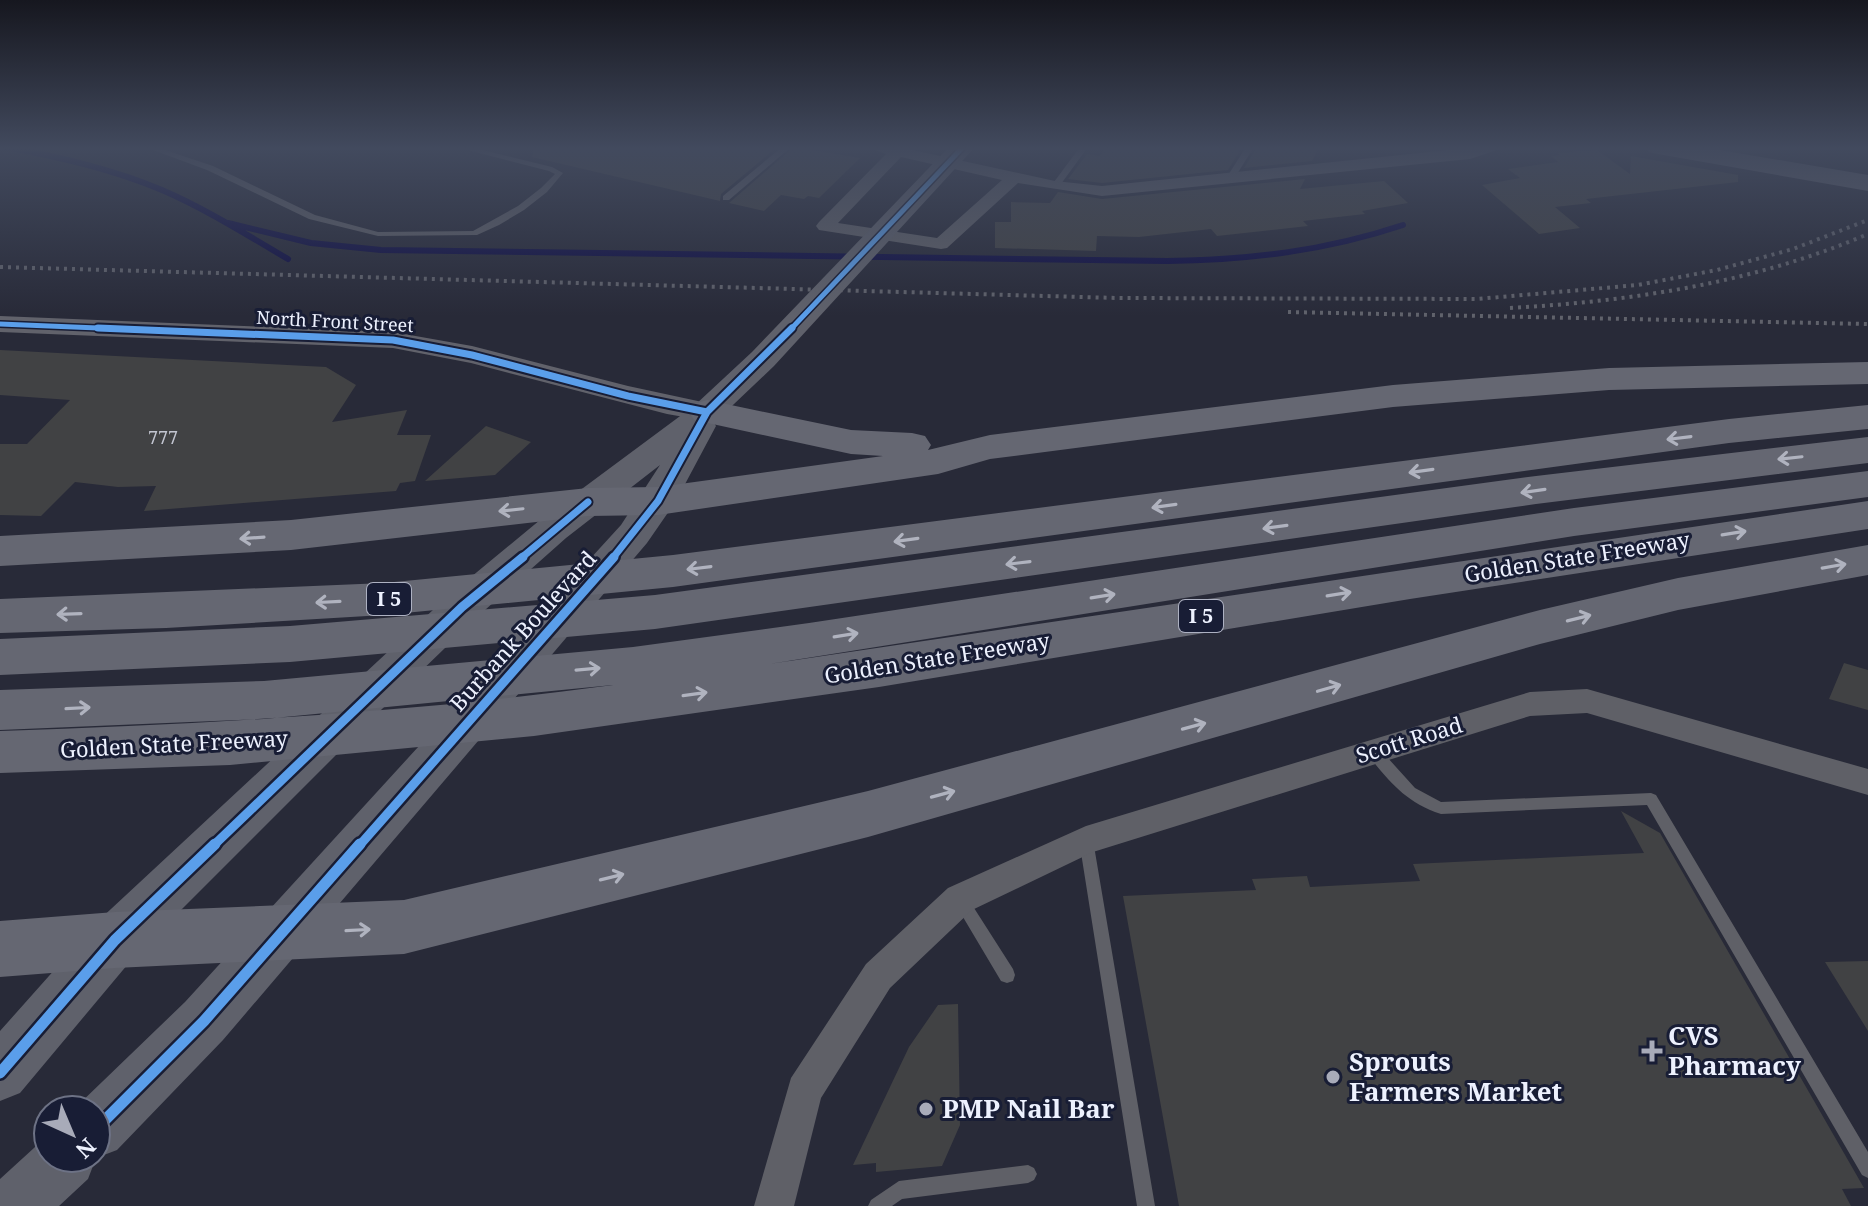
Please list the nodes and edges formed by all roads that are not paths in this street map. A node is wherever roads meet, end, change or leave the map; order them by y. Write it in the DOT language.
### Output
graph roads {
  1 [pos="283,203"];
  2 [pos="525,203"];
  3 [pos="847,203"];
  4 [pos="910,203"];
  5 [pos="986,203"];
  6 [pos="0,324"];
  7 [pos="1868,373"];
  8 [pos="707,412"];
  9 [pos="1868,417"];
  10 [pos="990,447"];
  11 [pos="1868,450"];
  12 [pos="1868,484"];
  13 [pos="658,501"];
  14 [pos="588,502"];
  15 [pos="1868,515"];
  16 [pos="0,551"];
  17 [pos="1868,560"];
  18 [pos="0,616"];
  19 [pos="0,657"];
  20 [pos="0,710"];
  21 [pos="1372,750"];
  22 [pos="0,752"];
  23 [pos="1868,782"];
  24 [pos="1086,840"];
  25 [pos="960,899"];
  26 [pos="280,934"];
  27 [pos="115,940"];
  28 [pos="0,949"];
  29 [pos="1007,975"];
  30 [pos="0,1073"];
  31 [pos="112,1113"];
  32 [pos="1868,1169"];
  33 [pos="50,1174"];
  34 [pos="1028,1174"];
  35 [pos="15,1206"];
  36 [pos="774,1206"];
  37 [pos="877,1206"];
  38 [pos="1146,1206"];
  1 -- 2 [label="lane"];
  3 -- 5 [label="street"];
  4 -- 8 [label="main road, Burbank Boulevard"];
  6 -- 8 [label="main road, North Front Street"];
  7 -- 10 [label="highway"];
  8 -- 10 [label="highway"];
  8 -- 13 [label="main road, Burbank Boulevard"];
  8 -- 14 [label="main road, Burbank Boulevard"];
  9 -- 18 [label="highway, I 5, one-way"];
  10 -- 13 [label="highway"];
  11 -- 19 [label="highway, one-way"];
  20 -- 12 [label="highway, one-way"];
  13 -- 14 [label="highway"];
  13 -- 26 [label="main road, Burbank Boulevard"];
  14 -- 16 [label="highway, one-way"];
  14 -- 27 [label="main road, Burbank Boulevard"];
  22 -- 15 [label="highway, Golden State Freeway / I 5, one-way"];
  26 -- 17 [label="highway, one-way"];
  21 -- 23 [label="street, Scott Road"];
  21 -- 24 [label="street, Scott Road"];
  21 -- 32 [label="lane"];
  24 -- 25 [label="street, Scott Road"];
  24 -- 38 [label="lane"];
  25 -- 29 [label="lane"];
  25 -- 36 [label="street, Scott Road"];
  26 -- 27 [label="highway"];
  26 -- 31 [label="main road, Burbank Boulevard"];
  27 -- 28 [label="highway"];
  27 -- 30 [label="main road, Burbank Boulevard"];
  33 -- 35 [label="main road"];
  34 -- 37 [label="lane"];
}
